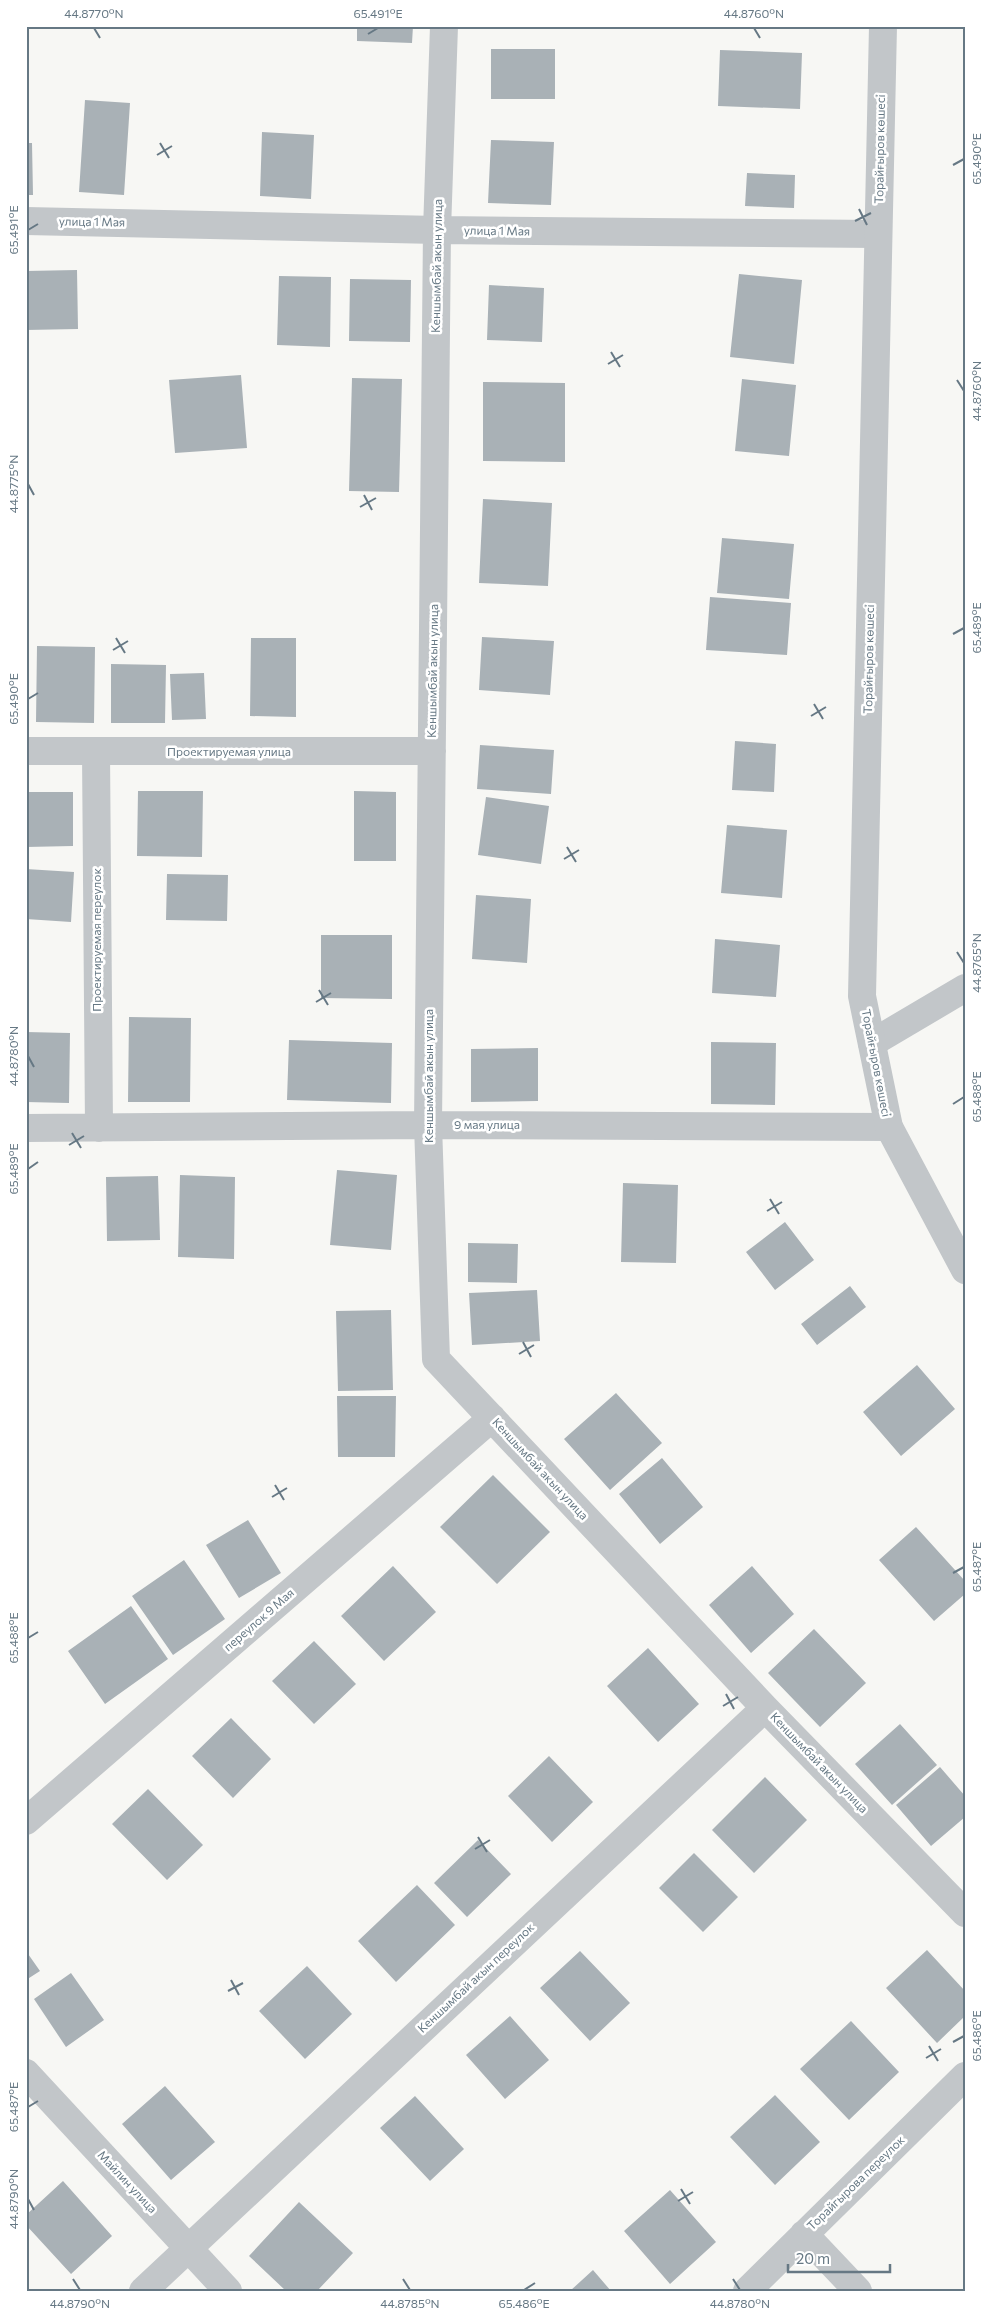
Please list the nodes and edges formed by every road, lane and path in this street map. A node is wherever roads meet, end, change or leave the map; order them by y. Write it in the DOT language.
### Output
graph roads {
  1 [pos="444,26"];
  2 [pos="883,26"];
  3 [pos="26,221"];
  4 [pos="437,230"];
  5 [pos="878,234"];
  6 [pos="26,751"];
  7 [pos="432,751"];
  8 [pos="96,752"];
  9 [pos="965,988"];
  10 [pos="872,1043"];
  11 [pos="428,1125"];
  12 [pos="888,1126"];
  13 [pos="26,1128"];
  14 [pos="98,1128"];
  15 [pos="965,1270"];
  16 [pos="492,1418"];
  17 [pos="765,1708"];
  18 [pos="26,1821"];
  19 [pos="965,1914"];
  20 [pos="26,2074"];
  21 [pos="965,2076"];
  22 [pos="804,2234"];
  23 [pos="188,2248"];
  24 [pos="143,2291"];
  25 [pos="228,2291"];
  26 [pos="746,2291"];
  27 [pos="858,2291"];
  1 -- 4 [label="street, Кеншымбай акын улица"];
  2 -- 5 [label="street, Торайғыров көшесі"];
  3 -- 4 [label="street, улица 1 Мая"];
  4 -- 5 [label="street, улица 1 Мая"];
  4 -- 7 [label="street, Кеншымбай акын улица"];
  5 -- 10 [label="street, Торайғыров көшесі"];
  6 -- 8 [label="street, Проектируемая улица"];
  7 -- 8 [label="street, Проектируемая улица"];
  7 -- 11 [label="street, Кеншымбай акын улица"];
  8 -- 14 [label="street, Проектируемая переулок"];
  9 -- 10 [label="street"];
  10 -- 12 [label="street, Торайғыров көшесі"];
  11 -- 12 [label="street, 9 мая улица"];
  11 -- 14 [label="street, 9 мая улица"];
  11 -- 16 [label="street, Кеншымбай акын улица"];
  12 -- 15 [label="street, Торайғыров көшесі"];
  13 -- 14 [label="street, 9 мая улица"];
  16 -- 17 [label="street, Кеншымбай акын улица"];
  16 -- 18 [label="street, переулок 9 Мая"];
  17 -- 19 [label="street, Кеншымбай акын улица"];
  17 -- 23 [label="street, Кеншымбай акын переулок"];
  20 -- 23 [label="street, Майлин улица"];
  21 -- 22 [label="street, Торайгырова переулок"];
  22 -- 26 [label="street, Торайгырова переулок"];
  22 -- 27 [label="street"];
  23 -- 24 [label="street, Кеншымбай акын переулок"];
  23 -- 25 [label="street, Майлин улица"];
}
